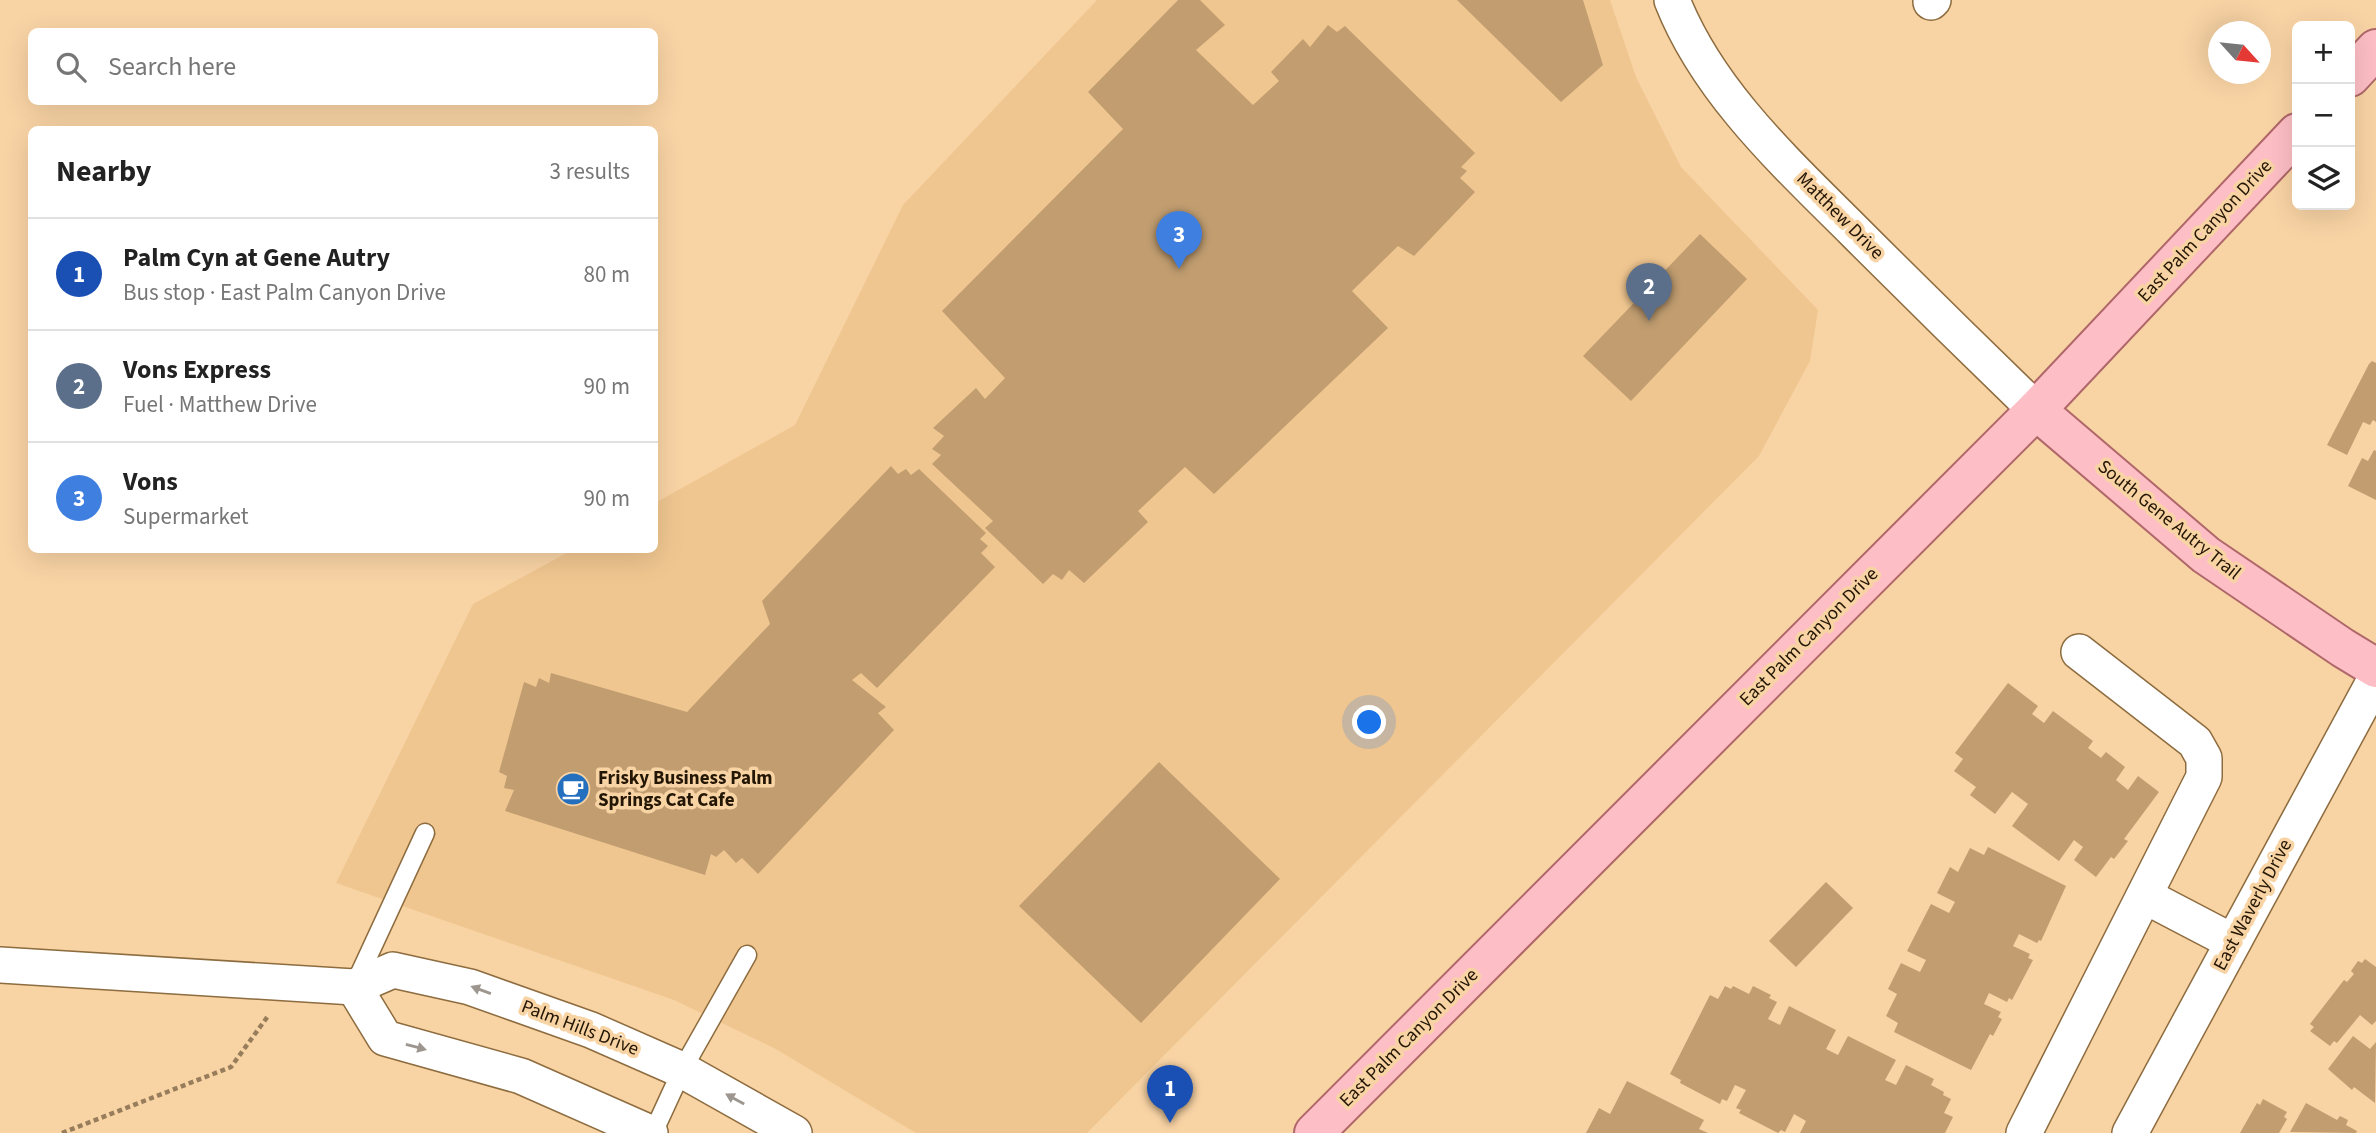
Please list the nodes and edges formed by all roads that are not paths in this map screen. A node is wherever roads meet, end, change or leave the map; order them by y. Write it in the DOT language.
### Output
graph roads {
  1 [pos="1672,0"];
  2 [pos="2376,49"];
  3 [pos="2355,72"];
  4 [pos="2292,138"];
  5 [pos="2036,410"];
  6 [pos="2079,652"];
  7 [pos="2376,668"];
  8 [pos="2376,678"];
  9 [pos="425,833"];
  10 [pos="2145,896"];
  11 [pos="2233,942"];
  12 [pos="747,955"];
  13 [pos="0,965"];
  14 [pos="354,987"];
  15 [pos="682,1070"];
  16 [pos="652,1133"];
  17 [pos="794,1133"];
  18 [pos="1314,1133"];
  19 [pos="2024,1133"];
  20 [pos="2130,1133"];
  1 -- 5 [label="street, Matthew Drive"];
  2 -- 3 [label="main road"];
  4 -- 5 [label="main road, East Palm Canyon Drive"];
  5 -- 7 [label="main road, South Gene Autry Trail"];
  5 -- 18 [label="main road, East Palm Canyon Drive"];
  6 -- 10 [label="street"];
  8 -- 11 [label="street, East Waverly Drive"];
  9 -- 14 [label="lane"];
  10 -- 11 [label="street"];
  10 -- 19 [label="street"];
  11 -- 20 [label="street, East Waverly Drive"];
  12 -- 15 [label="lane"];
  13 -- 14 [label="street, Palm Hills Drive"];
  15 -- 14 [label="street, Palm Hills Drive, one-way"];
  14 -- 16 [label="street, one-way"];
  15 -- 16 [label="lane"];
  17 -- 15 [label="street, Palm Hills Drive, one-way"];
}
